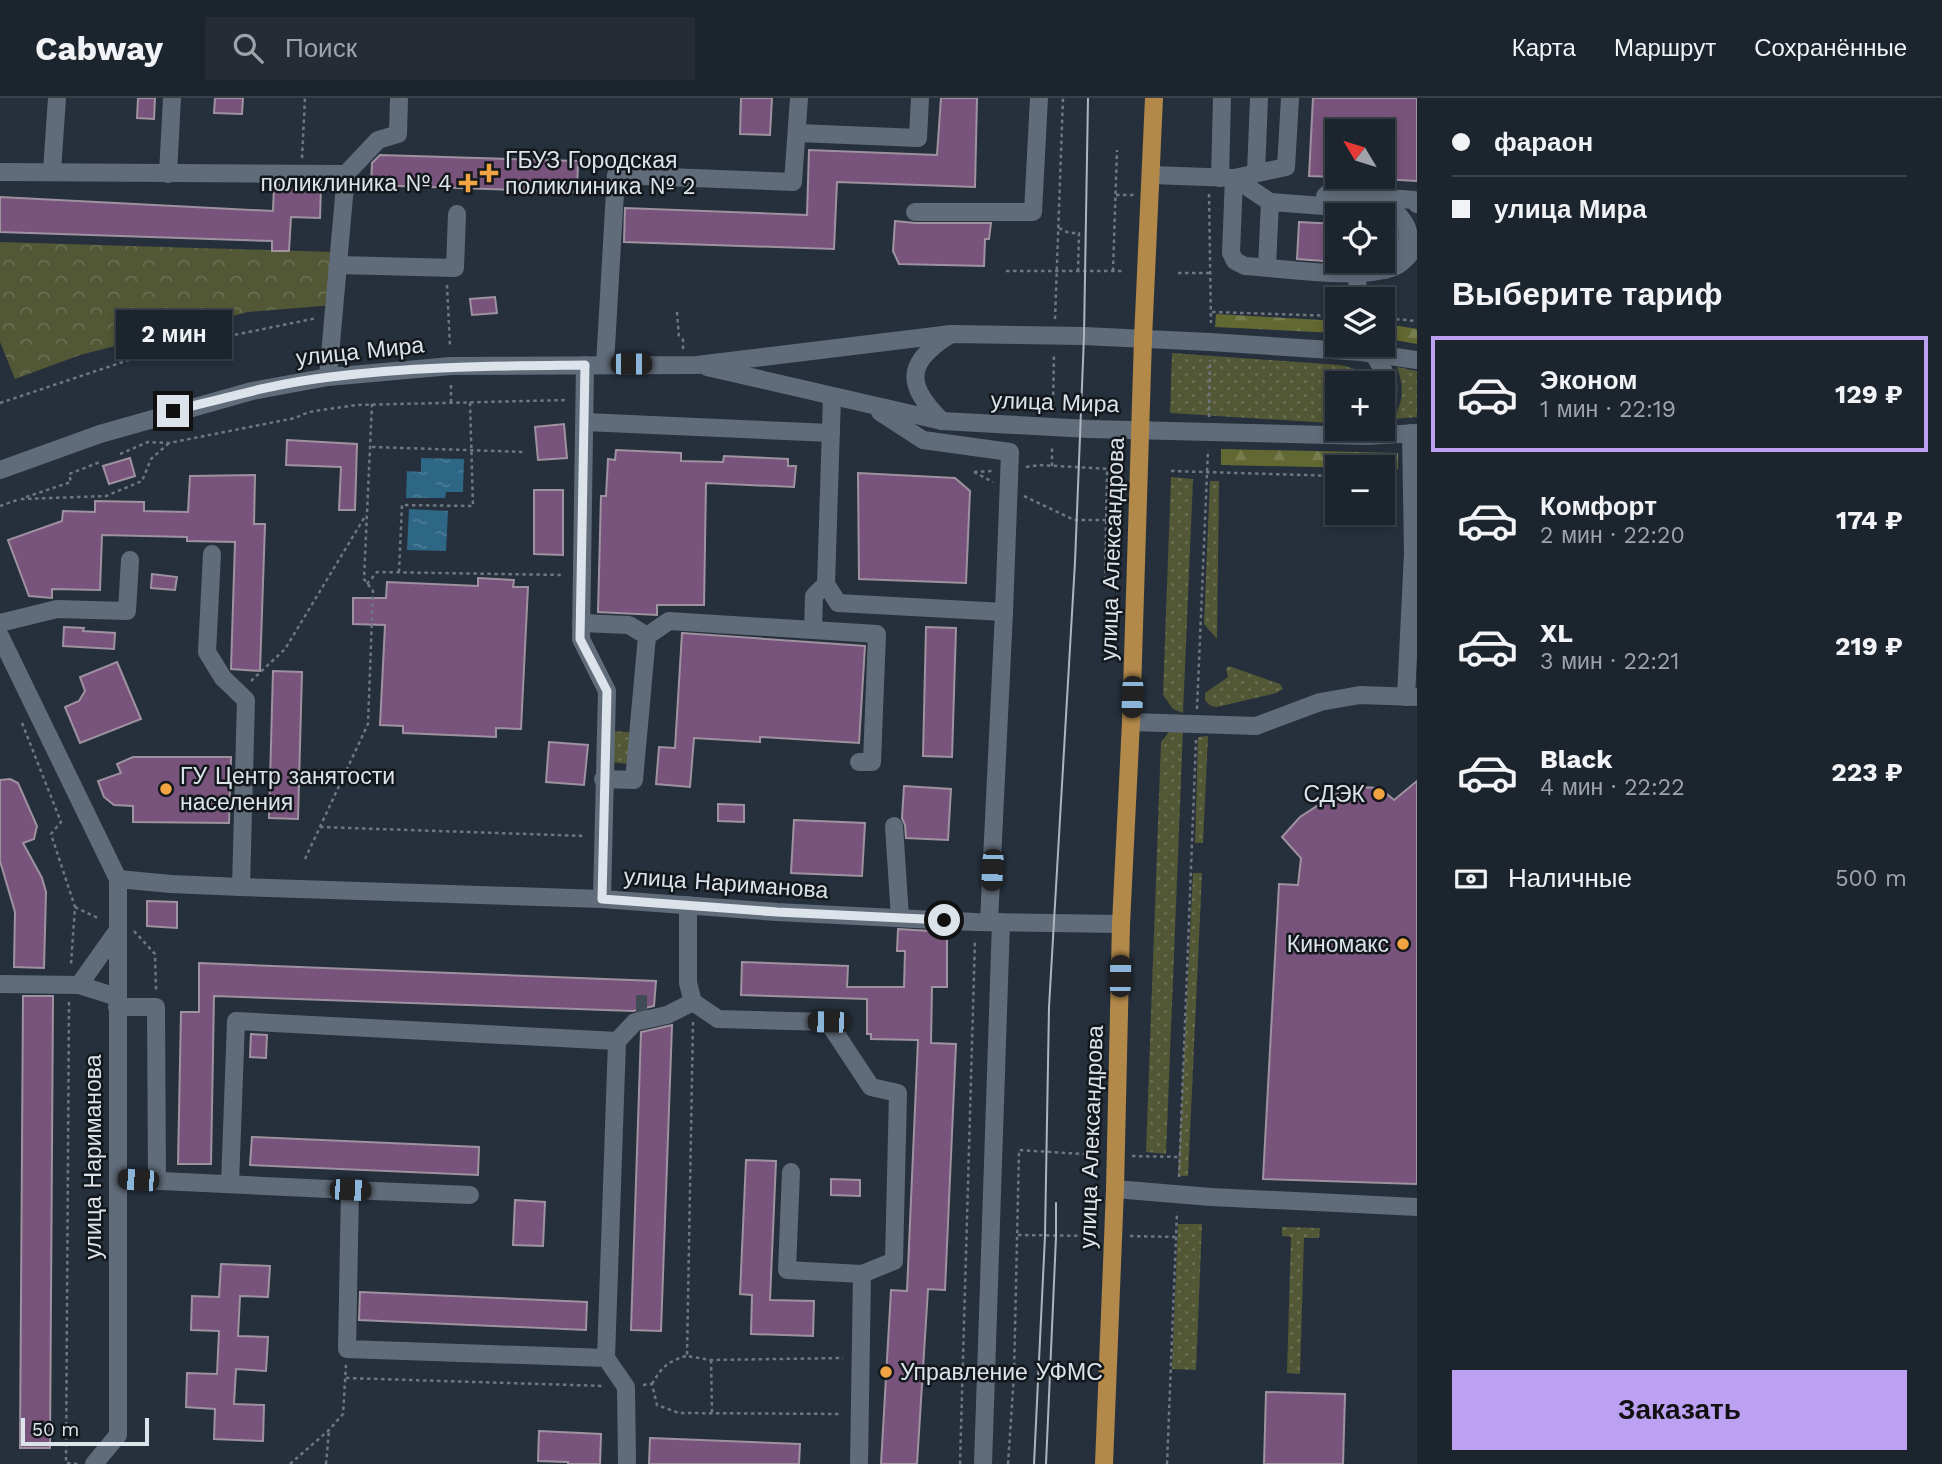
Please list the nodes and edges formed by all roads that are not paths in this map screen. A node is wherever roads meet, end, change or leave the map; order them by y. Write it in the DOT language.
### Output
graph roads {
  1 [pos="57,98"];
  2 [pos="172,98"];
  3 [pos="399,98"];
  4 [pos="799,98"];
  5 [pos="920,98"];
  6 [pos="1039,98"];
  7 [pos="1154,98"];
  8 [pos="1222,98"];
  9 [pos="1259,98"];
  10 [pos="1290,98"];
  11 [pos="798,133"];
  12 [pos="52,171"];
  13 [pos="0,172"];
  14 [pos="1256,173"];
  15 [pos="168,174"];
  16 [pos="346,174"];
  17 [pos="1152,175"];
  18 [pos="1221,178"];
  19 [pos="1270,202"];
  20 [pos="1314,204"];
  21 [pos="1417,204"];
  22 [pos="1325,206"];
  23 [pos="915,212"];
  24 [pos="457,214"];
  25 [pos="1417,246"];
  26 [pos="1395,264"];
  27 [pos="339,265"];
  28 [pos="1267,267"];
  29 [pos="1325,271"];
  30 [pos="1357,273"];
  31 [pos="1358,287"];
  32 [pos="951,334"];
  33 [pos="1143,339"];
  34 [pos="1325,348"];
  35 [pos="1395,356"];
  36 [pos="1371,357"];
  37 [pos="1417,360"];
  38 [pos="605,364"];
  39 [pos="585,365"];
  40 [pos="697,365"];
  41 [pos="1383,371"];
  42 [pos="328,377"];
  43 [pos="832,397"];
  44 [pos="871,406"];
  45 [pos="942,421"];
  46 [pos="585,422"];
  47 [pos="1140,430"];
  48 [pos="1325,432"];
  49 [pos="831,433"];
  50 [pos="1395,433"];
  51 [pos="1414,433"];
  52 [pos="0,470"];
  53 [pos="212,554"];
  54 [pos="130,560"];
  55 [pos="825,584"];
  56 [pos="1004,612"];
  57 [pos="0,623"];
  58 [pos="581,623"];
  59 [pos="813,630"];
  60 [pos="0,636"];
  61 [pos="648,636"];
  62 [pos="1412,697"];
  63 [pos="1131,722"];
  64 [pos="859,762"];
  65 [pos="603,779"];
  66 [pos="894,826"];
  67 [pos="118,878"];
  68 [pos="241,887"];
  69 [pos="602,899"];
  70 [pos="688,905"];
  71 [pos="900,918"];
  72 [pos="988,922"];
  73 [pos="1121,924"];
  74 [pos="118,929"];
  75 [pos="0,984"];
  76 [pos="74,985"];
  77 [pos="117,1002"];
  78 [pos="693,1002"];
  79 [pos="617,1041"];
  80 [pos="791,1172"];
  81 [pos="119,1179"];
  82 [pos="157,1181"];
  83 [pos="230,1184"];
  84 [pos="1115,1189"];
  85 [pos="350,1190"];
  86 [pos="470,1195"];
  87 [pos="1417,1207"];
  88 [pos="862,1274"];
  89 [pos="606,1358"];
  90 [pos="94,1464"];
  91 [pos="627,1464"];
  92 [pos="859,1464"];
  93 [pos="983,1464"];
  94 [pos="1104,1464"];
  1 -- 12 [label="street"];
  2 -- 15 [label="street"];
  3 -- 16 [label="street"];
  4 -- 11 [label="street"];
  5 -- 11 [label="street"];
  6 -- 23 [label="street"];
  7 -- 17 [label="main road, улица Александрова"];
  8 -- 18 [label="street"];
  9 -- 14 [label="street"];
  10 -- 14 [label="street"];
  11 -- 38 [label="street"];
  12 -- 13 [label="street"];
  12 -- 15 [label="street"];
  14 -- 18 [label="street"];
  15 -- 16 [label="street"];
  16 -- 27 [label="street"];
  17 -- 18 [label="street"];
  17 -- 33 [label="main road, улица Александрова"];
  18 -- 19 [label="street"];
  18 -- 28 [label="street"];
  19 -- 20 [label="street"];
  19 -- 28 [label="street"];
  20 -- 21 [label="street"];
  20 -- 22 [label="street"];
  24 -- 27 [label="street"];
  25 -- 26 [label="street"];
  27 -- 42 [label="street"];
  28 -- 29 [label="street"];
  30 -- 31 [label="street"];
  32 -- 33 [label="street, улица Мира"];
  32 -- 40 [label="street, улица Мира"];
  32 -- 45 [label="street"];
  33 -- 34 [label="street, улица Мира"];
  33 -- 47 [label="main road, улица Александрова"];
  35 -- 37 [label="street, улица Мира"];
  36 -- 41 [label="street"];
  38 -- 39 [label="street, улица Мира"];
  38 -- 40 [label="street, улица Мира"];
  39 -- 42 [label="street, улица Мира"];
  39 -- 46 [label="street"];
  40 -- 43 [label="street, улица Мира"];
  42 -- 52 [label="street, улица Мира"];
  43 -- 44 [label="street, улица Мира"];
  43 -- 49 [label="street"];
  44 -- 45 [label="street, улица Мира"];
  44 -- 56 [label="street"];
  45 -- 47 [label="street, улица Мира"];
  46 -- 49 [label="street"];
  46 -- 58 [label="street"];
  47 -- 48 [label="street, улица Мира"];
  47 -- 63 [label="main road, улица Александрова"];
  49 -- 55 [label="street"];
  50 -- 51 [label="street, улица Мира"];
  51 -- 62 [label="street"];
  53 -- 68 [label="street"];
  54 -- 57 [label="street"];
  55 -- 56 [label="street"];
  55 -- 59 [label="street"];
  56 -- 72 [label="street"];
  58 -- 61 [label="street"];
  58 -- 65 [label="street"];
  59 -- 61 [label="street"];
  59 -- 64 [label="street"];
  60 -- 67 [label="street, улица Нариманова"];
  61 -- 65 [label="street"];
  62 -- 63 [label="street"];
  63 -- 73 [label="main road, улица Александрова"];
  65 -- 69 [label="street"];
  66 -- 71 [label="street"];
  67 -- 68 [label="street, улица Нариманова"];
  67 -- 74 [label="street, улица Нариманова"];
  68 -- 69 [label="street, улица Нариманова"];
  69 -- 70 [label="street, улица Нариманова"];
  70 -- 71 [label="street, улица Нариманова"];
  70 -- 78 [label="street"];
  71 -- 72 [label="street, улица Нариманова"];
  72 -- 73 [label="street, улица Нариманова"];
  72 -- 93 [label="street"];
  73 -- 84 [label="main road, улица Александрова"];
  74 -- 76 [label="street"];
  74 -- 77 [label="street, улица Нариманова"];
  75 -- 76 [label="street"];
  76 -- 77 [label="street"];
  77 -- 81 [label="street, улица Нариманова"];
  77 -- 82 [label="street"];
  78 -- 79 [label="street"];
  78 -- 88 [label="street"];
  79 -- 83 [label="street"];
  79 -- 89 [label="street"];
  80 -- 88 [label="street"];
  81 -- 82 [label="street"];
  81 -- 90 [label="street, улица Нариманова"];
  82 -- 83 [label="street"];
  83 -- 85 [label="street"];
  84 -- 87 [label="street"];
  84 -- 94 [label="main road, улица Александрова"];
  85 -- 86 [label="street"];
  85 -- 89 [label="street"];
  88 -- 92 [label="street"];
  89 -- 91 [label="street"];
}
